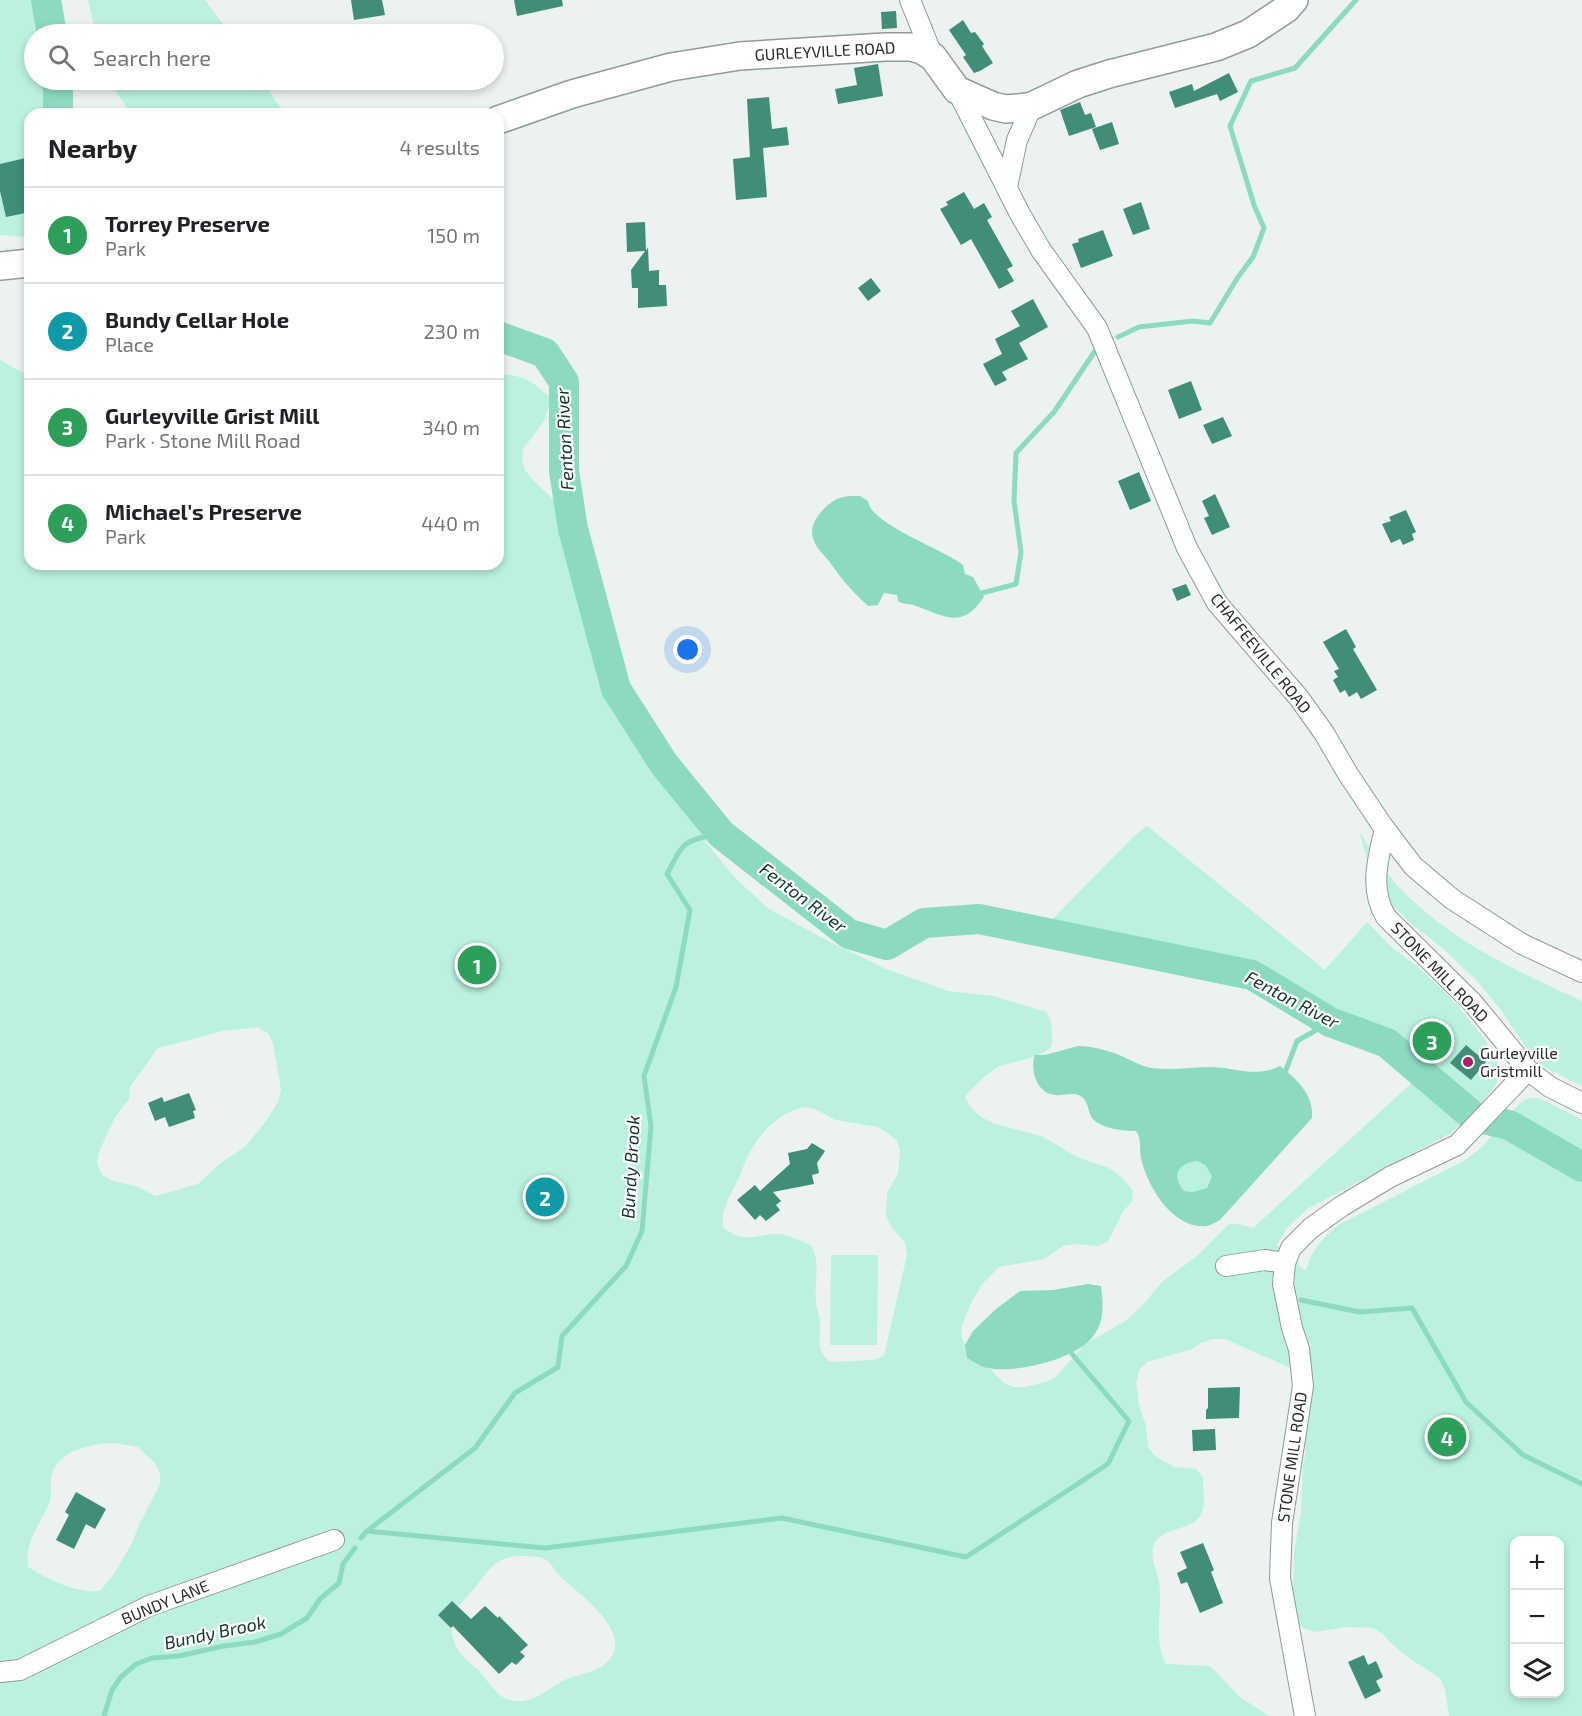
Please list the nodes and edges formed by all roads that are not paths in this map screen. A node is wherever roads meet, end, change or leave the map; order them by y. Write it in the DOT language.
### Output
graph roads {
  1 [pos="909,0"];
  2 [pos="1294,0"];
  3 [pos="933,57"];
  4 [pos="957,90"];
  5 [pos="1032,106"];
  6 [pos="504,118"];
  7 [pos="1007,186"];
  8 [pos="24,264"];
  9 [pos="0,266"];
  10 [pos="1385,829"];
  11 [pos="1582,972"];
  12 [pos="1528,1070"];
  13 [pos="1582,1103"];
  14 [pos="1284,1263"];
  15 [pos="1226,1266"];
  16 [pos="334,1540"];
  17 [pos="0,1672"];
  18 [pos="1305,1716"];
  1 -- 3 [label="street"];
  2 -- 5 [label="street"];
  3 -- 4 [label="street"];
  3 -- 6 [label="street, GURLEYVILLE ROAD"];
  4 -- 5 [label="street"];
  4 -- 7 [label="street, CHAFFEEVILLE ROAD"];
  5 -- 7 [label="street"];
  7 -- 10 [label="street, CHAFFEEVILLE ROAD"];
  8 -- 9 [label="street"];
  10 -- 11 [label="street, CHAFFEEVILLE ROAD"];
  10 -- 12 [label="street, STONE MILL ROAD"];
  12 -- 13 [label="street, STONE MILL ROAD"];
  12 -- 14 [label="street"];
  14 -- 15 [label="street"];
  14 -- 18 [label="street, STONE MILL ROAD"];
  16 -- 17 [label="street, BUNDY LANE"];
}
